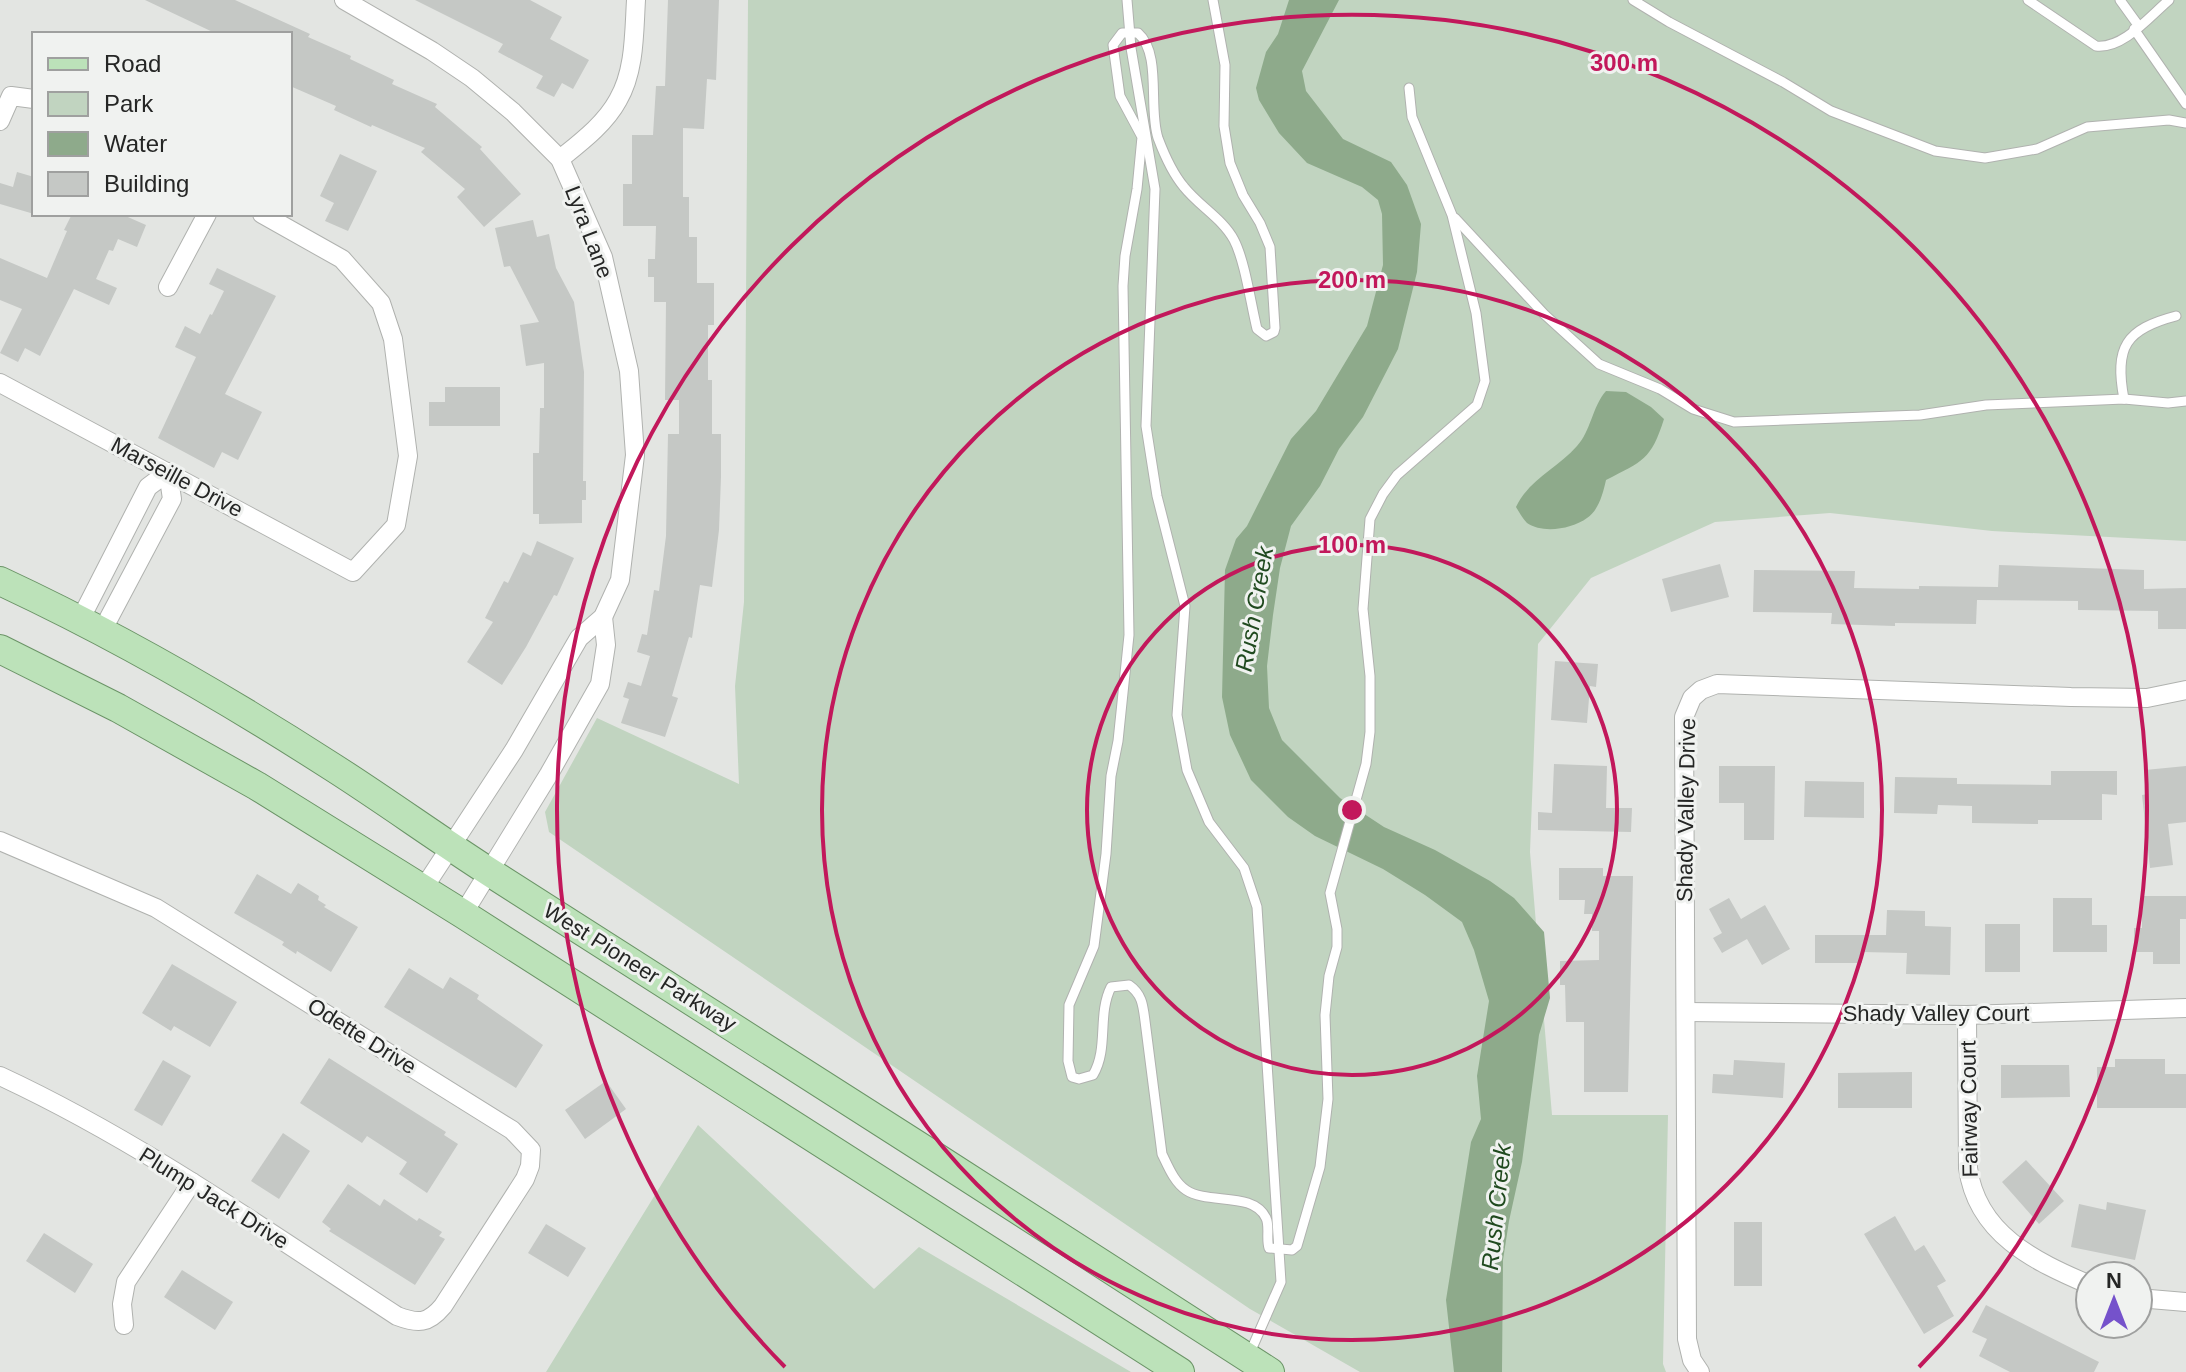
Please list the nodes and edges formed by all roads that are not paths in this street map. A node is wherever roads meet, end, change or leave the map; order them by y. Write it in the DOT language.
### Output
graph roads {
  1 [pos="344,0"];
  2 [pos="636,0"];
  3 [pos="1127,0"];
  4 [pos="1213,0"];
  5 [pos="1633,0"];
  6 [pos="2028,0"];
  7 [pos="2120,0"];
  8 [pos="2169,0"];
  9 [pos="2136,27"];
  10 [pos="1130,31"];
  11 [pos="1409,88"];
  12 [pos="32,99"];
  13 [pos="2186,104"];
  14 [pos="0,121"];
  15 [pos="2186,123"];
  16 [pos="560,159"];
  17 [pos="1452,215"];
  18 [pos="206,216"];
  19 [pos="266,216"];
  20 [pos="168,287"];
  21 [pos="2176,316"];
  22 [pos="0,383"];
  23 [pos="2124,399"];
  24 [pos="2186,401"];
  25 [pos="168,472"];
  26 [pos="0,581"];
  27 [pos="603,617"];
  28 [pos="91,626"];
  29 [pos="0,649"];
  30 [pos="2186,690"];
  31 [pos="0,841"];
  32 [pos="451,846"];
  33 [pos="489,871"];
  34 [pos="423,889"];
  35 [pos="463,914"];
  36 [pos="2186,1008"];
  37 [pos="1686,1012"];
  38 [pos="1967,1015"];
  39 [pos="0,1076"];
  40 [pos="192,1182"];
  41 [pos="1279,1250"];
  42 [pos="2074,1278"];
  43 [pos="2154,1299"];
  44 [pos="2186,1302"];
  45 [pos="424,1323"];
  46 [pos="124,1325"];
  47 [pos="1259,1365"];
  48 [pos="1180,1372"];
  49 [pos="1700,1372"];
  1 -- 16 [label="street, Lyra Lane"];
  2 -- 16 [label="street"];
  3 -- 10 [label="lane"];
  4 -- 10 [label="lane"];
  5 -- 15 [label="lane"];
  6 -- 9 [label="lane"];
  7 -- 9 [label="lane"];
  8 -- 9 [label="lane"];
  9 -- 13 [label="lane"];
  10 -- 41 [label="lane"];
  10 -- 41 [label="lane"];
  11 -- 17 [label="lane"];
  12 -- 14 [label="street"];
  16 -- 27 [label="street, Lyra Lane"];
  17 -- 23 [label="lane"];
  17 -- 41 [label="lane"];
  18 -- 20 [label="street"];
  19 -- 25 [label="street, Marseille Drive"];
  21 -- 23 [label="lane"];
  22 -- 25 [label="street, Marseille Drive"];
  23 -- 24 [label="lane"];
  25 -- 28 [label="street"];
  25 -- 28 [label="street"];
  26 -- 28 [label="main road, West Pioneer Parkway"];
  27 -- 32 [label="street, Lyra Lane"];
  27 -- 33 [label="street, Lyra Lane"];
  28 -- 32 [label="main road, West Pioneer Parkway"];
  29 -- 34 [label="main road"];
  30 -- 37 [label="street, Shady Valley Drive"];
  31 -- 45 [label="street, Odette Drive"];
  32 -- 33 [label="main road, West Pioneer Parkway"];
  32 -- 34 [label="street, Lyra Lane"];
  33 -- 35 [label="street, Lyra Lane"];
  33 -- 47 [label="main road, West Pioneer Parkway"];
  34 -- 35 [label="main road"];
  35 -- 48 [label="main road"];
  36 -- 38 [label="street, Shady Valley Court"];
  37 -- 38 [label="street, Shady Valley Court"];
  37 -- 49 [label="street, Shady Valley Drive"];
  38 -- 42 [label="street, Fairway Court"];
  39 -- 40 [label="street, Plump Jack Drive"];
  40 -- 45 [label="street, Plump Jack Drive"];
  40 -- 46 [label="street"];
  41 -- 47 [label="lane"];
  43 -- 44 [label="street"];
}
